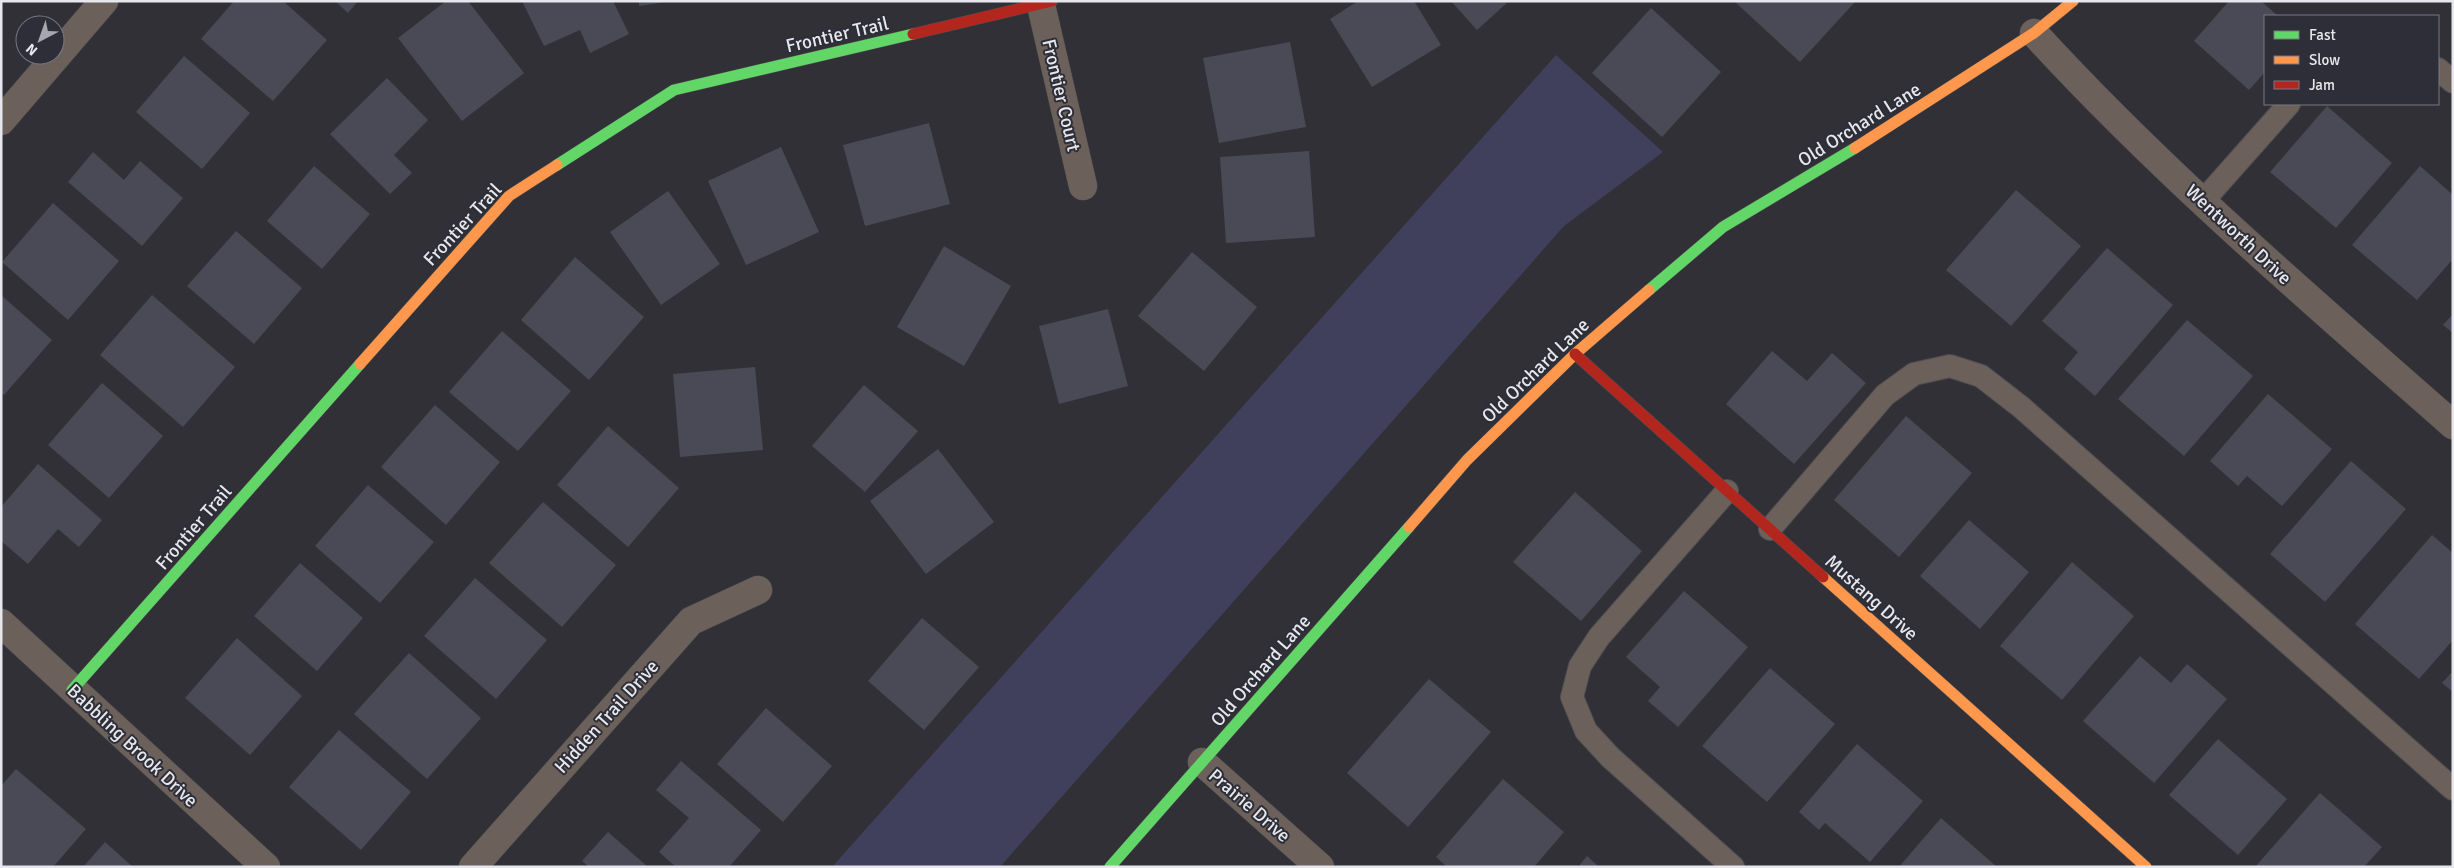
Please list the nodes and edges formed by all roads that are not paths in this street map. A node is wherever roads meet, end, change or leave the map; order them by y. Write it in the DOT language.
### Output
graph roads {
  1 [pos="104,1"];
  2 [pos="2073,1"];
  3 [pos="1046,3"];
  4 [pos="2034,33"];
  5 [pos="2439,70"];
  6 [pos="2453,82"];
  7 [pos="2288,105"];
  8 [pos="1,121"];
  9 [pos="1083,186"];
  10 [pos="2203,201"];
  11 [pos="1575,354"];
  12 [pos="2453,425"];
  13 [pos="1727,491"];
  14 [pos="1770,529"];
  15 [pos="758,590"];
  16 [pos="1,623"];
  17 [pos="72,690"];
  18 [pos="1202,762"];
  19 [pos="2453,789"];
  20 [pos="266,867"];
  21 [pos="473,867"];
  22 [pos="1110,867"];
  23 [pos="1320,867"];
  24 [pos="1733,867"];
  25 [pos="2146,867"];
  1 -- 8 [label="street"];
  2 -- 4 [label="street, Old Orchard Lane"];
  3 -- 9 [label="street, Frontier Court"];
  3 -- 17 [label="street, Frontier Trail"];
  4 -- 10 [label="street, Wentworth Drive"];
  4 -- 11 [label="street, Old Orchard Lane"];
  5 -- 6 [label="lane"];
  7 -- 10 [label="lane"];
  10 -- 12 [label="street, Wentworth Drive"];
  11 -- 13 [label="street, Mustang Drive"];
  11 -- 18 [label="street, Old Orchard Lane"];
  13 -- 14 [label="street, Mustang Drive"];
  13 -- 24 [label="lane"];
  14 -- 19 [label="lane"];
  14 -- 25 [label="street, Mustang Drive"];
  15 -- 21 [label="street, Hidden Trail Drive"];
  16 -- 17 [label="street, Babbling Brook Drive"];
  17 -- 20 [label="street, Babbling Brook Drive"];
  18 -- 22 [label="street, Old Orchard Lane"];
  18 -- 23 [label="street, Prairie Drive"];
}
